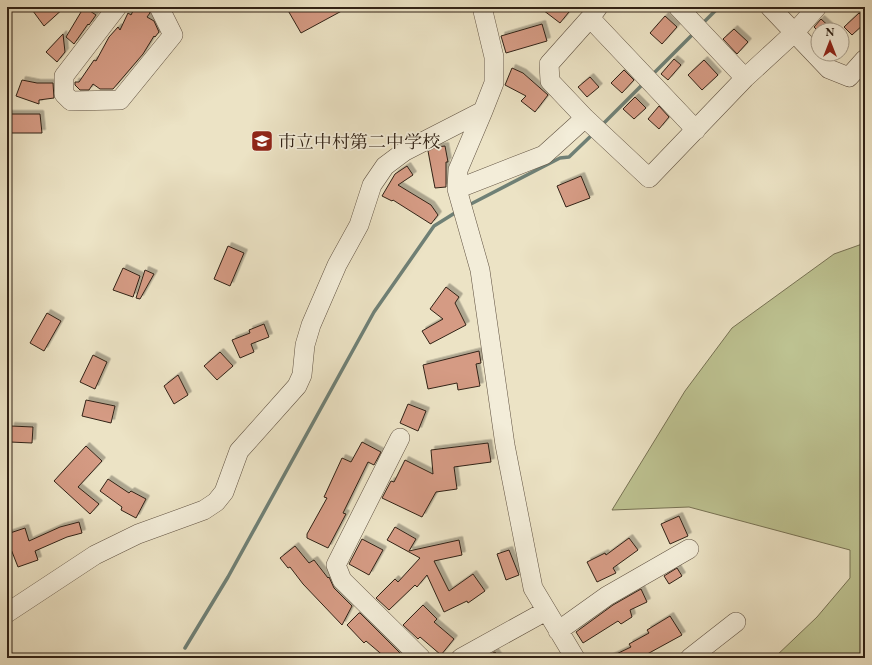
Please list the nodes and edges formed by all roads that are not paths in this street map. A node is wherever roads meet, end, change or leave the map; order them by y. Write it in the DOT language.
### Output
graph roads {
  1 [pos="117,7"];
  2 [pos="159,7"];
  3 [pos="482,7"];
  4 [pos="678,7"];
  5 [pos="770,7"];
  6 [pos="818,7"];
  7 [pos="594,13"];
  8 [pos="795,32"];
  9 [pos="865,59"];
  10 [pos="745,78"];
  11 [pos="483,112"];
  12 [pos="585,118"];
  13 [pos="696,130"];
  14 [pos="457,189"];
  15 [pos="400,438"];
  16 [pos="689,549"];
  17 [pos="546,611"];
  18 [pos="7,613"];
  19 [pos="736,622"];
  20 [pos="558,631"];
  21 [pos="421,658"];
  22 [pos="461,658"];
  23 [pos="575,658"];
  24 [pos="690,658"];
  1 -- 2 [label="street"];
  3 -- 11 [label="street"];
  4 -- 10 [label="street"];
  5 -- 8 [label="street"];
  6 -- 8 [label="street"];
  7 -- 12 [label="street"];
  7 -- 13 [label="street"];
  8 -- 9 [label="street"];
  8 -- 10 [label="street"];
  10 -- 13 [label="street"];
  11 -- 14 [label="street"];
  11 -- 18 [label="street"];
  12 -- 13 [label="street"];
  12 -- 14 [label="street"];
  14 -- 17 [label="street"];
  15 -- 21 [label="street"];
  16 -- 20 [label="street"];
  17 -- 20 [label="street"];
  17 -- 22 [label="street"];
  19 -- 24 [label="street"];
  20 -- 23 [label="street"];
}
